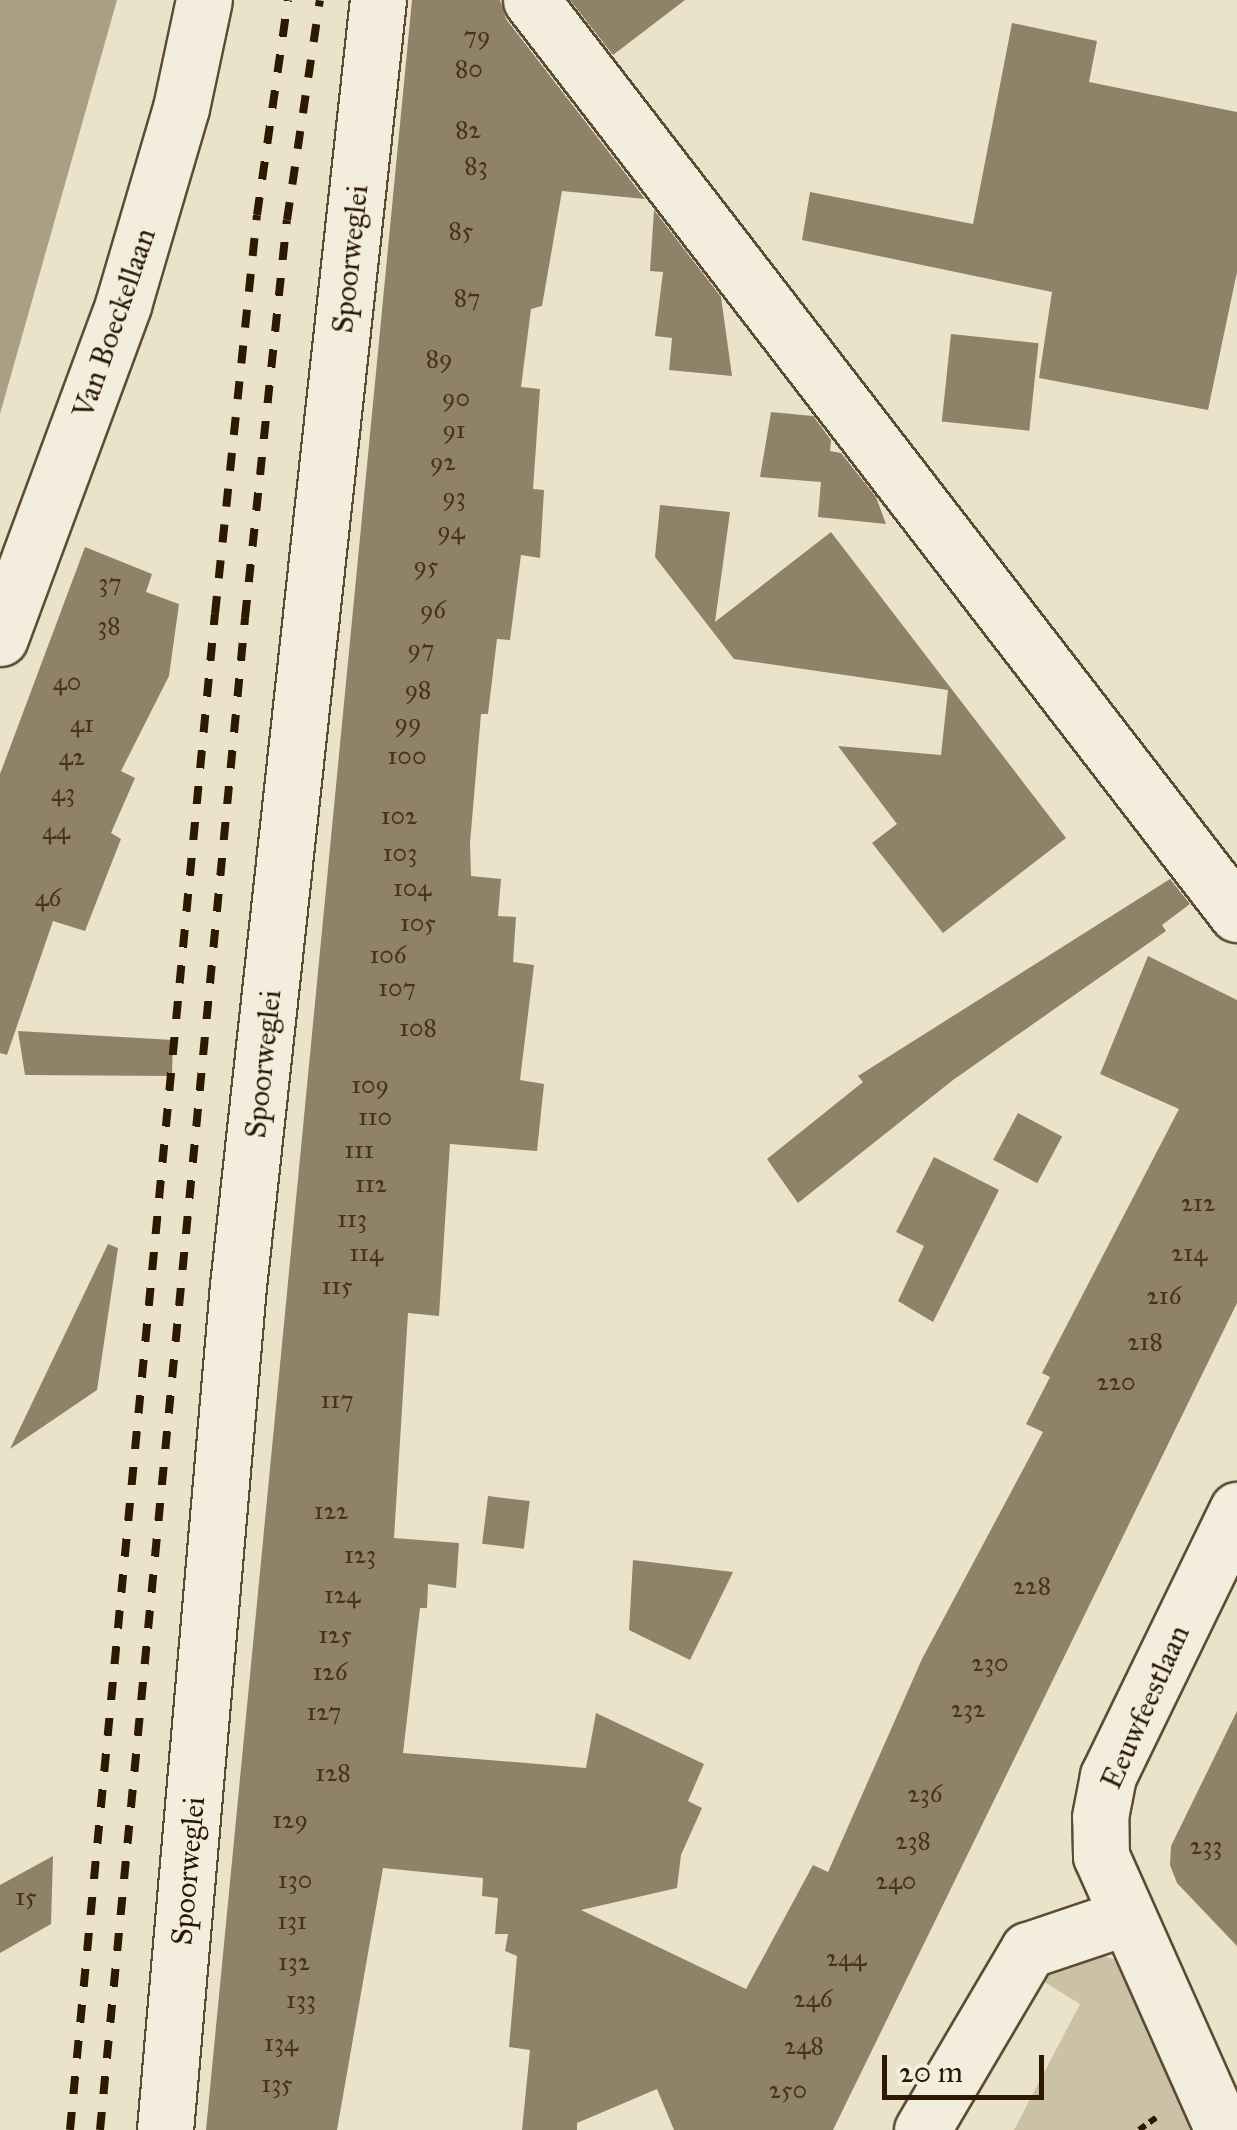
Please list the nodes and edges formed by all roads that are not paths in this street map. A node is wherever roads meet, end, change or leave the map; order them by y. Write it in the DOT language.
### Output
graph roads {
  1 [pos="204,0"];
  2 [pos="378,0"];
  3 [pos="531,0"];
  4 [pos="0,638"];
  5 [pos="1237,914"];
  6 [pos="1237,1510"];
  7 [pos="1126,1917"];
  8 [pos="165,2130"];
  9 [pos="922,2130"];
  10 [pos="1223,2130"];
  1 -- 4 [label="street, Van Boeckellaan"];
  2 -- 8 [label="street, Spoorweglei"];
  3 -- 5 [label="street"];
  6 -- 7 [label="street, Eeuwfeestlaan"];
  7 -- 9 [label="street"];
  7 -- 10 [label="street, Eeuwfeestlaan"];
}
